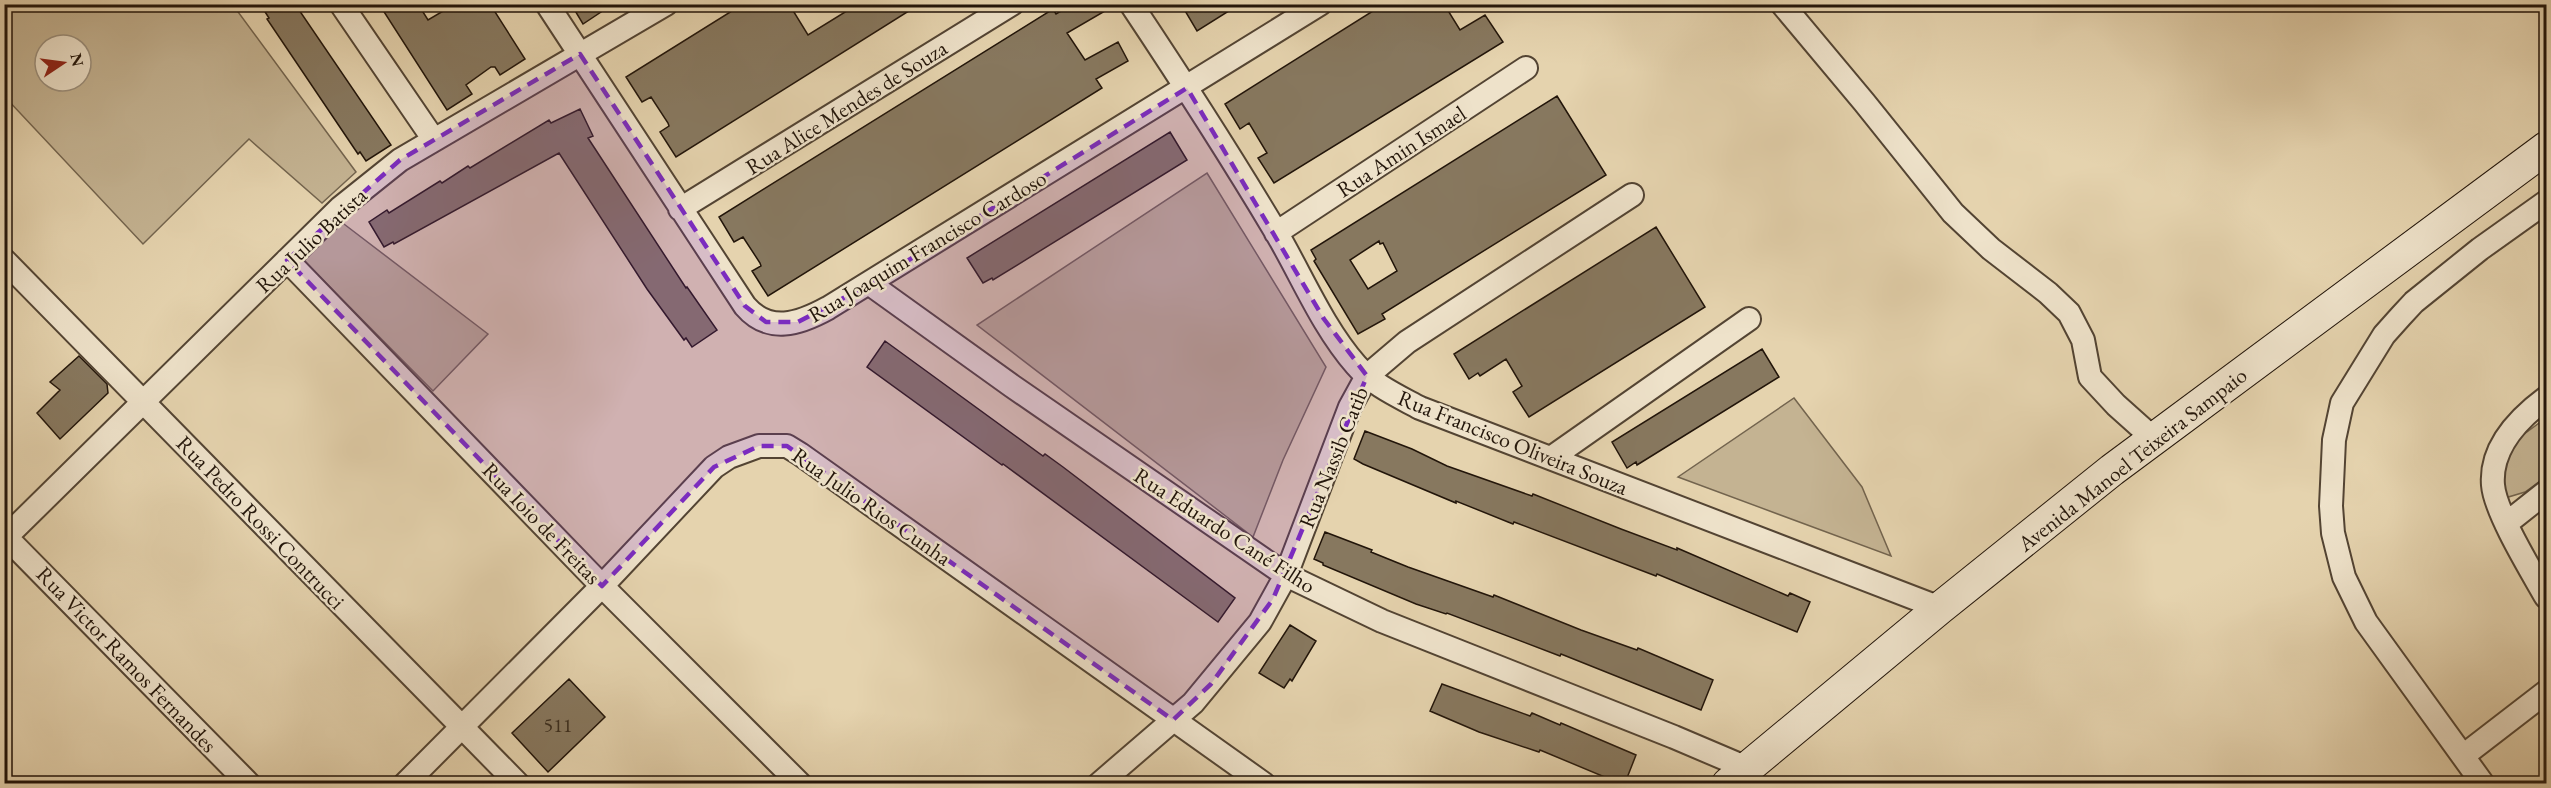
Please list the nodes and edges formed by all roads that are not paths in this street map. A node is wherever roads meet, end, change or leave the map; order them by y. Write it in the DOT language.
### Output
graph roads {
  1 [pos="341,4"];
  2 [pos="547,4"];
  3 [pos="666,4"];
  4 [pos="1012,4"];
  5 [pos="1131,4"];
  6 [pos="1320,4"];
  7 [pos="1782,4"];
  8 [pos="580,54"];
  9 [pos="1526,68"];
  10 [pos="1187,88"];
  11 [pos="434,140"];
  12 [pos="2547,148"];
  13 [pos="1632,195"];
  14 [pos="2547,202"];
  15 [pos="680,209"];
  16 [pos="1276,233"];
  17 [pos="4,260"];
  18 [pos="287,260"];
  19 [pos="870,284"];
  20 [pos="1749,319"];
  21 [pos="1367,376"];
  22 [pos="2547,398"];
  23 [pos="144,402"];
  24 [pos="2154,439"];
  25 [pos="1551,458"];
  26 [pos="2547,492"];
  27 [pos="2507,523"];
  28 [pos="5,537"];
  29 [pos="1286,575"];
  30 [pos="602,586"];
  31 [pos="2547,597"];
  32 [pos="1940,608"];
  33 [pos="2547,692"];
  34 [pos="1173,720"];
  35 [pos="462,726"];
  36 [pos="2463,756"];
  37 [pos="1737,776"];
  38 [pos="249,783"];
  39 [pos="405,783"];
  40 [pos="519,783"];
  41 [pos="800,783"];
  42 [pos="1099,783"];
  43 [pos="1264,783"];
  44 [pos="2483,783"];
  1 -- 11 [label="street"];
  2 -- 8 [label="street, Rua Joaquim Francisco Cardoso"];
  3 -- 8 [label="street, Rua Julio Batista"];
  4 -- 15 [label="street, Rua Alice Mendes de Souza"];
  5 -- 10 [label="street, Rua Francisco Oliveira Souza"];
  6 -- 10 [label="street, Rua Joaquim Francisco Cardoso"];
  7 -- 24 [label="street"];
  8 -- 11 [label="street, Rua Julio Batista"];
  8 -- 15 [label="street, Rua Joaquim Francisco Cardoso"];
  9 -- 16 [label="street, Rua Amin Ismael"];
  10 -- 16 [label="street, Rua Francisco Oliveira Souza"];
  10 -- 19 [label="street, Rua Joaquim Francisco Cardoso"];
  11 -- 18 [label="street, Rua Julio Batista"];
  12 -- 24 [label="street, Avenida Manoel Teixeira Sampaio"];
  13 -- 21 [label="street, Rua Nassib Catib"];
  14 -- 36 [label="street"];
  15 -- 19 [label="street, Rua Joaquim Francisco Cardoso"];
  16 -- 21 [label="street, Rua Francisco Oliveira Souza"];
  17 -- 23 [label="street, Rua Pedro Rossi Contrucci"];
  18 -- 23 [label="street, Rua Julio Batista"];
  18 -- 30 [label="street, Rua Ioio de Freitas"];
  19 -- 29 [label="street, Rua Eduardo Cané Filho"];
  20 -- 25 [label="street"];
  21 -- 25 [label="street, Rua Francisco Oliveira Souza"];
  21 -- 29 [label="street, Rua Nassib Catib"];
  22 -- 27 [label="street"];
  23 -- 28 [label="street, Rua Julio Batista"];
  23 -- 35 [label="street, Rua Pedro Rossi Contrucci"];
  24 -- 32 [label="street, Avenida Manoel Teixeira Sampaio"];
  25 -- 32 [label="street, Rua Francisco Oliveira Souza"];
  26 -- 27 [label="street"];
  27 -- 31 [label="street"];
  28 -- 38 [label="street, Rua Victor Ramos Fernandes"];
  29 -- 34 [label="street, Rua Nassib Catib"];
  29 -- 37 [label="street, Rua Eduardo Cané Filho"];
  30 -- 34 [label="street, Rua Julio Rios Cunha"];
  30 -- 35 [label="street, Rua Julio Rios Cunha"];
  30 -- 41 [label="street, Rua Ioio de Freitas"];
  32 -- 37 [label="street, Avenida Manoel Teixeira Sampaio"];
  33 -- 36 [label="street"];
  34 -- 42 [label="street, Rua Nassib Catib"];
  34 -- 43 [label="street, Rua Julio Rios Cunha"];
  35 -- 39 [label="street, Rua Julio Rios Cunha"];
  35 -- 40 [label="street, Rua Pedro Rossi Contrucci"];
  36 -- 44 [label="street"];
}
